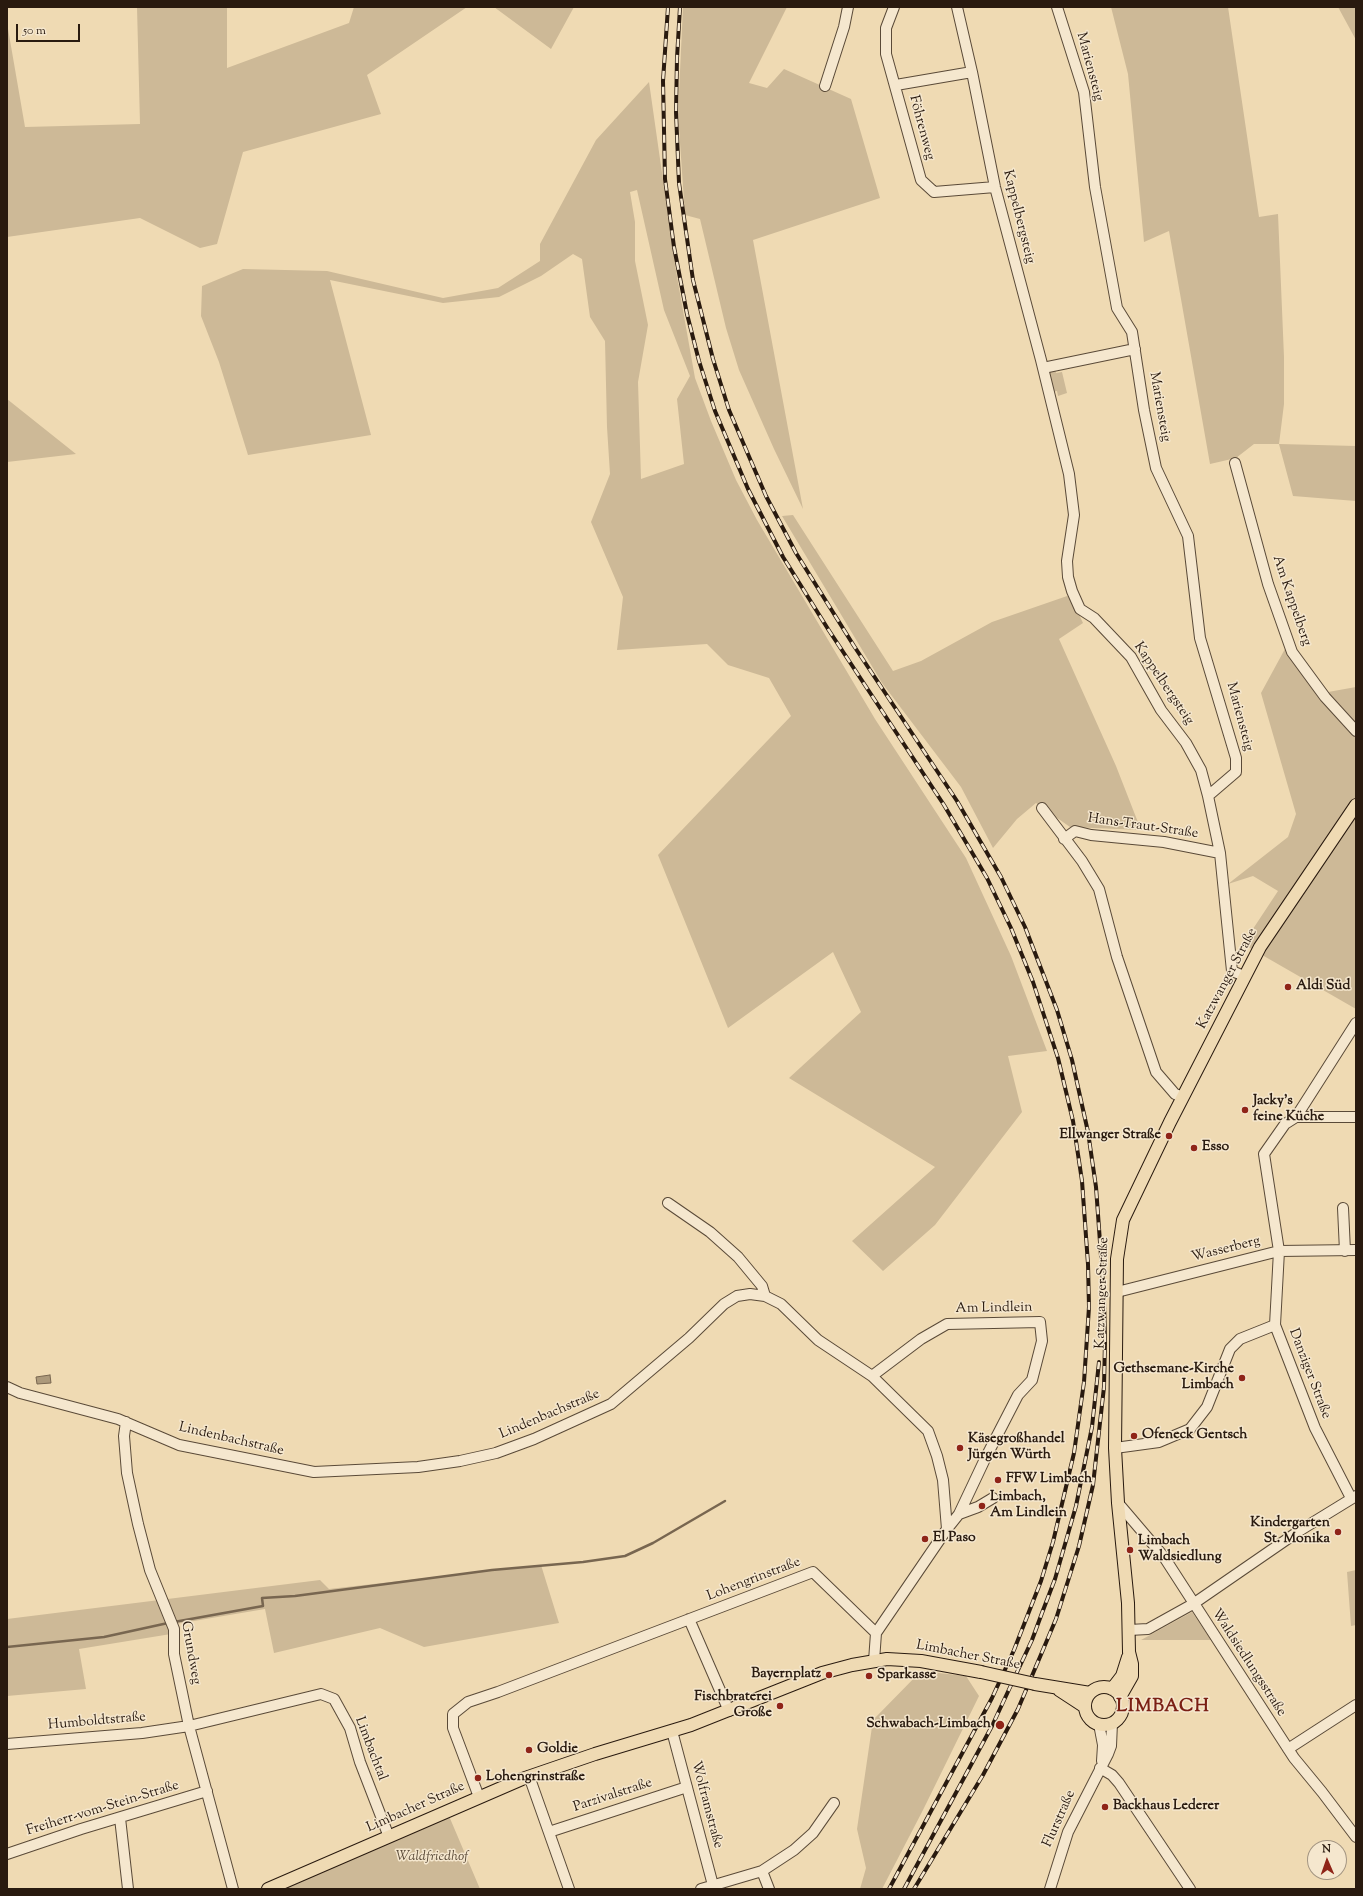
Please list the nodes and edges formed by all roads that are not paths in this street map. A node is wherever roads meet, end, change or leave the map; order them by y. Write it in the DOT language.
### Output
graph roads {
  1 [pos="848,7"];
  2 [pos="894,7"];
  3 [pos="957,7"];
  4 [pos="1058,7"];
  5 [pos="972,72"];
  6 [pos="896,85"];
  7 [pos="825,86"];
  8 [pos="995,187"];
  9 [pos="1135,349"];
  10 [pos="1043,368"];
  11 [pos="1236,463"];
  12 [pos="1356,730"];
  13 [pos="1208,796"];
  14 [pos="1356,805"];
  15 [pos="1042,808"];
  16 [pos="1064,839"];
  17 [pos="1220,853"];
  18 [pos="1244,976"];
  19 [pos="1356,1024"];
  20 [pos="1183,1097"];
  21 [pos="1296,1117"];
  22 [pos="1356,1117"];
  23 [pos="668,1203"];
  24 [pos="1343,1208"];
  25 [pos="1356,1250"];
  26 [pos="1279,1251"];
  27 [pos="1345,1251"];
  28 [pos="1117,1292"];
  29 [pos="765,1296"];
  30 [pos="1275,1325"];
  31 [pos="872,1376"];
  32 [pos="7,1387"];
  33 [pos="126,1422"];
  34 [pos="1115,1448"];
  35 [pos="1353,1497"];
  36 [pos="993,1498"];
  37 [pos="1118,1503"];
  38 [pos="959,1514"];
  39 [pos="947,1529"];
  40 [pos="1193,1604"];
  41 [pos="689,1619"];
  42 [pos="1129,1630"];
  43 [pos="876,1633"];
  44 [pos="874,1661"];
  45 [pos="1057,1688"];
  46 [pos="1090,1693"];
  47 [pos="1116,1693"];
  48 [pos="1356,1705"];
  49 [pos="1085,1707"];
  50 [pos="729,1711"];
  51 [pos="1112,1722"];
  52 [pos="1099,1724"];
  53 [pos="189,1726"];
  54 [pos="672,1731"];
  55 [pos="7,1744"];
  56 [pos="1288,1749"];
  57 [pos="1101,1765"];
  58 [pos="529,1776"];
  59 [pos="687,1786"];
  60 [pos="207,1791"];
  61 [pos="479,1797"];
  62 [pos="834,1803"];
  63 [pos="120,1818"];
  64 [pos="549,1832"];
  65 [pos="390,1837"];
  66 [pos="1356,1837"];
  67 [pos="7,1854"];
  68 [pos="762,1871"];
  69 [pos="714,1887"];
  70 [pos="128,1889"];
  71 [pos="233,1889"];
  72 [pos="268,1889"];
  73 [pos="569,1889"];
  74 [pos="701,1889"];
  75 [pos="769,1889"];
  76 [pos="1050,1889"];
  77 [pos="1190,1889"];
  1 -- 7 [label="street"];
  2 -- 6 [label="street, Föhrenweg"];
  3 -- 5 [label="street, Kappelbergsteig"];
  4 -- 9 [label="street, Mariensteig"];
  5 -- 6 [label="street"];
  5 -- 8 [label="street, Kappelbergsteig"];
  6 -- 8 [label="street, Föhrenweg"];
  8 -- 10 [label="street, Kappelbergsteig"];
  9 -- 10 [label="street"];
  9 -- 13 [label="street, Mariensteig"];
  10 -- 13 [label="street, Kappelbergsteig"];
  11 -- 12 [label="street, Am Kappelberg"];
  13 -- 17 [label="street, Kappelbergsteig"];
  14 -- 18 [label="main road, Katzwanger Straße"];
  15 -- 16 [label="street"];
  16 -- 17 [label="street, Hans-Traut-Straße"];
  16 -- 20 [label="street"];
  17 -- 18 [label="street, Kappelbergsteig"];
  18 -- 20 [label="main road, Katzwanger Straße"];
  19 -- 21 [label="street, Danziger Straße"];
  20 -- 28 [label="main road, Katzwanger Straße"];
  21 -- 22 [label="street"];
  21 -- 26 [label="street, Danziger Straße"];
  23 -- 29 [label="street"];
  24 -- 27 [label="street"];
  25 -- 27 [label="street, Wasserberg"];
  26 -- 27 [label="street, Wasserberg"];
  26 -- 28 [label="street, Wasserberg"];
  26 -- 30 [label="street, Danziger Straße"];
  28 -- 34 [label="main road, Katzwanger Straße"];
  29 -- 31 [label="street, Lindenbachstraße"];
  29 -- 33 [label="street, Lindenbachstraße"];
  30 -- 34 [label="street"];
  30 -- 35 [label="street, Danziger Straße"];
  31 -- 38 [label="street, Am Lindlein"];
  31 -- 39 [label="street, Lindenbachstraße"];
  32 -- 33 [label="street, Lindenbachstraße"];
  33 -- 53 [label="street, Grundweg"];
  34 -- 37 [label="main road, Katzwanger Straße"];
  35 -- 40 [label="street"];
  36 -- 38 [label="street"];
  37 -- 40 [label="street, Waldsiedlungsstraße"];
  37 -- 42 [label="main road, Katzwanger Straße"];
  38 -- 39 [label="street"];
  39 -- 43 [label="street"];
  40 -- 42 [label="street"];
  40 -- 56 [label="street, Waldsiedlungsstraße"];
  41 -- 43 [label="street, Lohengrinstraße"];
  41 -- 50 [label="street"];
  41 -- 61 [label="street, Lohengrinstraße"];
  42 -- 47 [label="main road, Katzwanger Straße"];
  43 -- 44 [label="street"];
  44 -- 45 [label="main road, Limbacher Straße, bridge"];
  44 -- 50 [label="main road, Limbacher Straße"];
  45 -- 46 [label="main road, Limbacher Straße"];
  45 -- 49 [label="main road, Limbacher Straße"];
  46 -- 47 [label="main road"];
  46 -- 49 [label="main road"];
  47 -- 51 [label="main road"];
  48 -- 56 [label="street"];
  49 -- 52 [label="main road"];
  50 -- 54 [label="main road, Limbacher Straße"];
  51 -- 52 [label="main road"];
  51 -- 57 [label="street, Flurstraße"];
  52 -- 57 [label="street, Flurstraße"];
  53 -- 55 [label="street, Humboldtstraße"];
  53 -- 60 [label="street, Grundweg"];
  53 -- 65 [label="street, Limbachtal"];
  54 -- 58 [label="main road, Limbacher Straße"];
  54 -- 59 [label="street, Wolframstraße"];
  56 -- 66 [label="street, Waldsiedlungsstraße"];
  57 -- 76 [label="street, Flurstraße"];
  57 -- 77 [label="street"];
  58 -- 61 [label="main road, Limbacher Straße"];
  58 -- 64 [label="street"];
  59 -- 64 [label="street, Parzivalstraße"];
  59 -- 69 [label="street, Wolframstraße"];
  60 -- 63 [label="street, Freiherr-vom-Stein-Straße"];
  60 -- 71 [label="street, Grundweg"];
  61 -- 65 [label="main road, Limbacher Straße"];
  62 -- 68 [label="street"];
  63 -- 67 [label="street, Freiherr-vom-Stein-Straße"];
  63 -- 70 [label="street"];
  64 -- 73 [label="street"];
  65 -- 72 [label="main road, Limbacher Straße"];
  68 -- 69 [label="street"];
  68 -- 75 [label="street"];
  69 -- 74 [label="street"];
}
